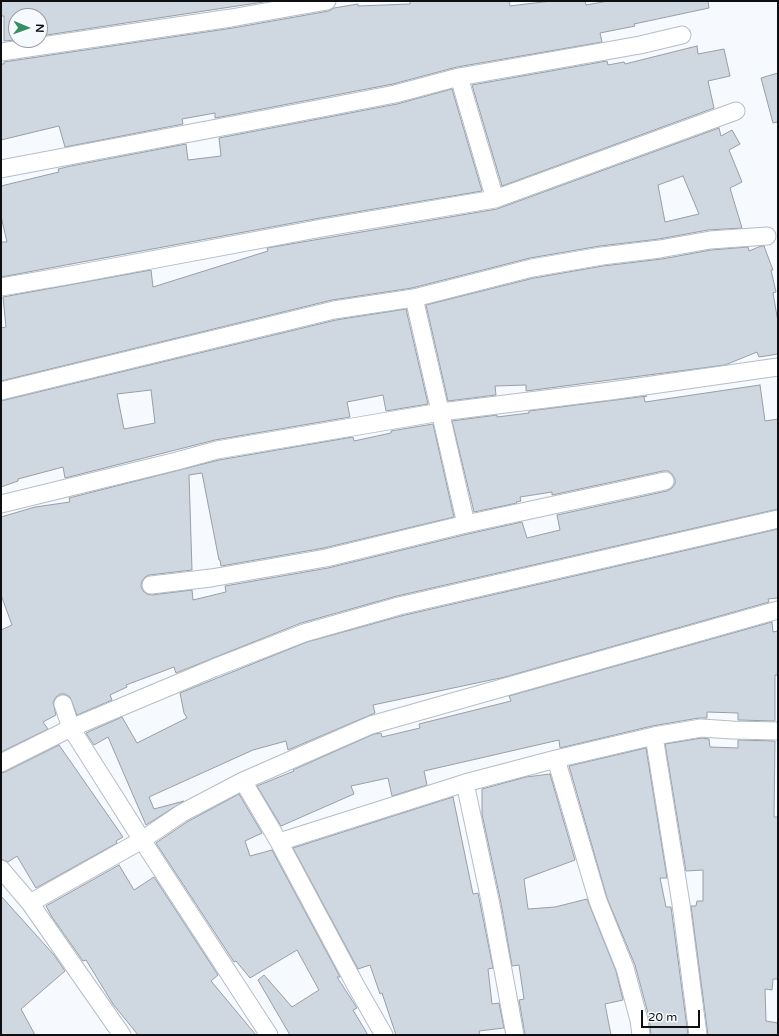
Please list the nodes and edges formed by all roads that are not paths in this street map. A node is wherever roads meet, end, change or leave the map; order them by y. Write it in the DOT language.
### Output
graph roads {
  1 [pos="327,1"];
  2 [pos="682,35"];
  3 [pos="1,52"];
  4 [pos="459,77"];
  5 [pos="736,111"];
  6 [pos="1,169"];
  7 [pos="495,199"];
  8 [pos="767,236"];
  9 [pos="1,287"];
  10 [pos="414,298"];
  11 [pos="778,367"];
  12 [pos="1,391"];
  13 [pos="441,412"];
  14 [pos="664,481"];
  15 [pos="1,504"];
  16 [pos="778,519"];
  17 [pos="466,524"];
  18 [pos="151,585"];
  19 [pos="778,610"];
  20 [pos="63,704"];
  21 [pos="71,728"];
  22 [pos="778,731"];
  23 [pos="654,736"];
  24 [pos="556,759"];
  25 [pos="1,763"];
  26 [pos="243,781"];
  27 [pos="465,783"];
  28 [pos="142,840"];
  29 [pos="279,842"];
  30 [pos="1,869"];
  31 [pos="30,903"];
  32 [pos="122,1035"];
  33 [pos="269,1035"];
  34 [pos="384,1035"];
  35 [pos="515,1035"];
  36 [pos="641,1035"];
  37 [pos="698,1035"];
  1 -- 3 [label="street"];
  2 -- 4 [label="street"];
  4 -- 6 [label="street"];
  4 -- 7 [label="street"];
  5 -- 7 [label="street"];
  7 -- 9 [label="street"];
  8 -- 10 [label="street"];
  10 -- 12 [label="street"];
  10 -- 13 [label="street"];
  11 -- 13 [label="street"];
  13 -- 15 [label="street"];
  13 -- 17 [label="street"];
  14 -- 17 [label="street"];
  16 -- 21 [label="street"];
  17 -- 18 [label="street"];
  19 -- 26 [label="street"];
  20 -- 21 [label="street"];
  21 -- 25 [label="street"];
  21 -- 28 [label="street"];
  22 -- 23 [label="street"];
  23 -- 24 [label="street"];
  23 -- 37 [label="street"];
  24 -- 27 [label="street"];
  24 -- 36 [label="street"];
  26 -- 28 [label="street"];
  26 -- 29 [label="street"];
  27 -- 29 [label="street"];
  27 -- 35 [label="street"];
  28 -- 31 [label="street"];
  28 -- 33 [label="street"];
  29 -- 34 [label="street"];
  30 -- 31 [label="street"];
  31 -- 32 [label="street"];
}
